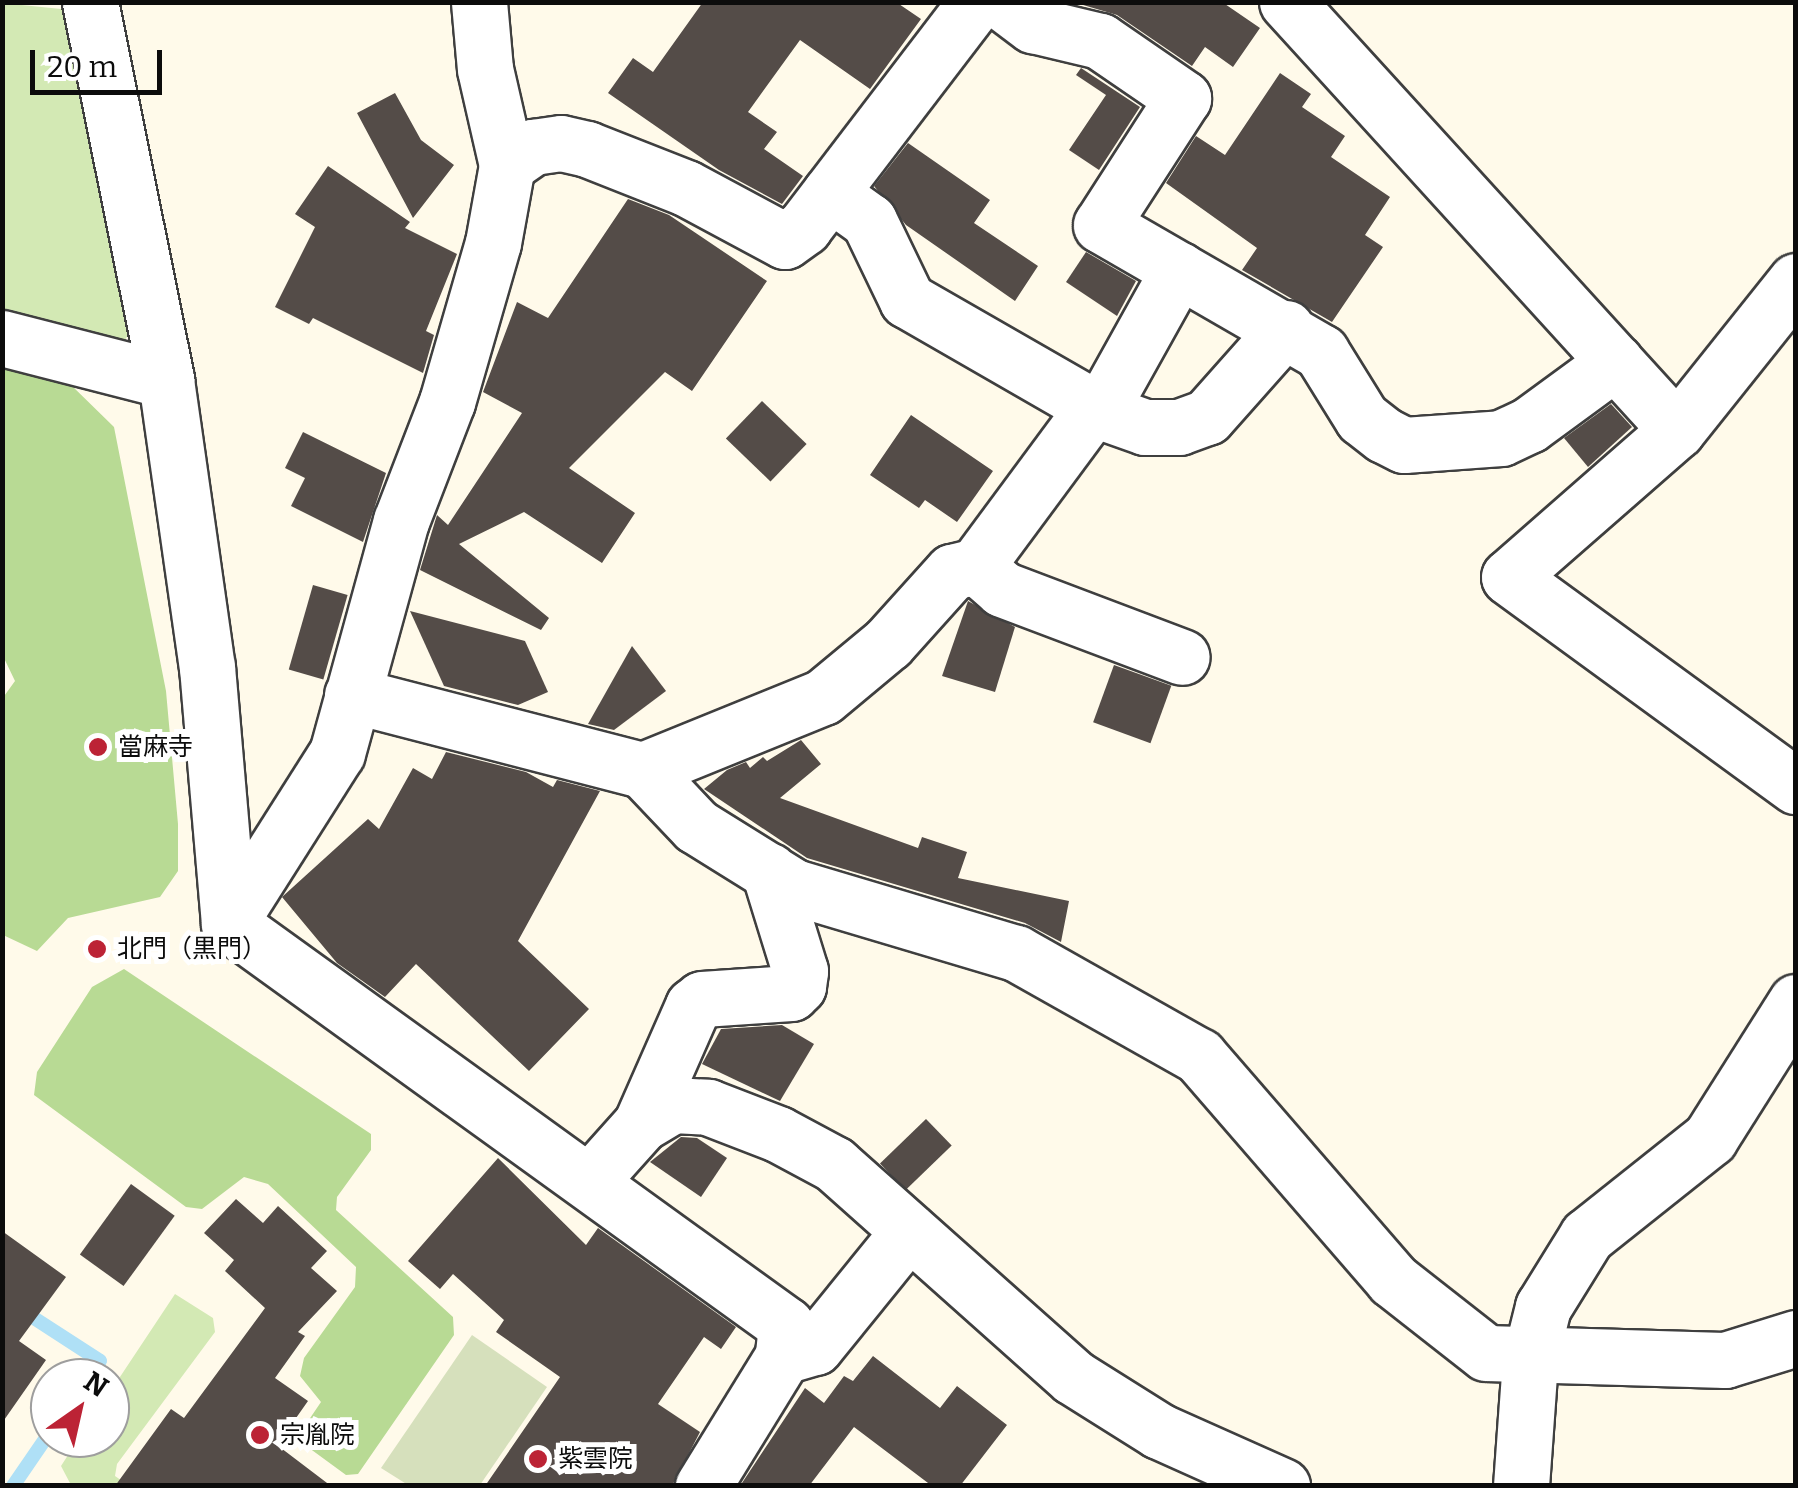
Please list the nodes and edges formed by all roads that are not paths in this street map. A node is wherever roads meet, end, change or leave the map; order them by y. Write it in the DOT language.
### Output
graph roads {
  1 [pos="90,2"];
  2 [pos="479,2"];
  3 [pos="976,2"];
  4 [pos="1002,2"];
  5 [pos="1287,2"];
  6 [pos="506,165"];
  7 [pos="830,193"];
  8 [pos="1179,269"];
  9 [pos="1796,281"];
  10 [pos="1286,328"];
  11 [pos="2,338"];
  12 [pos="1615,362"];
  13 [pos="166,380"];
  14 [pos="1096,410"];
  15 [pos="1677,430"];
  16 [pos="976,566"];
  17 [pos="1182,657"];
  18 [pos="352,695"];
  19 [pos="642,770"];
  20 [pos="1796,786"];
  21 [pos="768,871"];
  22 [pos="229,923"];
  23 [pos="1796,1002"];
  24 [pos="641,1124"];
  25 [pos="591,1180"];
  26 [pos="909,1231"];
  27 [pos="1796,1338"];
  28 [pos="783,1356"];
  29 [pos="1530,1359"];
  30 [pos="703,1486"];
  31 [pos="1282,1486"];
  32 [pos="1521,1486"];
  1 -- 13 [label="street"];
  2 -- 6 [label="street"];
  3 -- 7 [label="street"];
  4 -- 8 [label="street"];
  5 -- 12 [label="street"];
  6 -- 7 [label="street"];
  6 -- 18 [label="street"];
  7 -- 14 [label="street"];
  8 -- 10 [label="street"];
  8 -- 14 [label="street"];
  9 -- 15 [label="street"];
  10 -- 12 [label="street"];
  10 -- 14 [label="street"];
  11 -- 13 [label="street"];
  12 -- 15 [label="street"];
  13 -- 22 [label="street"];
  14 -- 16 [label="street"];
  15 -- 20 [label="street"];
  16 -- 17 [label="street"];
  16 -- 19 [label="street"];
  18 -- 19 [label="street"];
  18 -- 22 [label="street"];
  19 -- 21 [label="street"];
  21 -- 24 [label="street"];
  21 -- 29 [label="street"];
  22 -- 25 [label="street"];
  23 -- 29 [label="street"];
  24 -- 25 [label="street"];
  24 -- 26 [label="street"];
  25 -- 28 [label="street"];
  26 -- 28 [label="street"];
  26 -- 31 [label="street"];
  27 -- 29 [label="street"];
  28 -- 30 [label="street"];
  29 -- 32 [label="street"];
}
